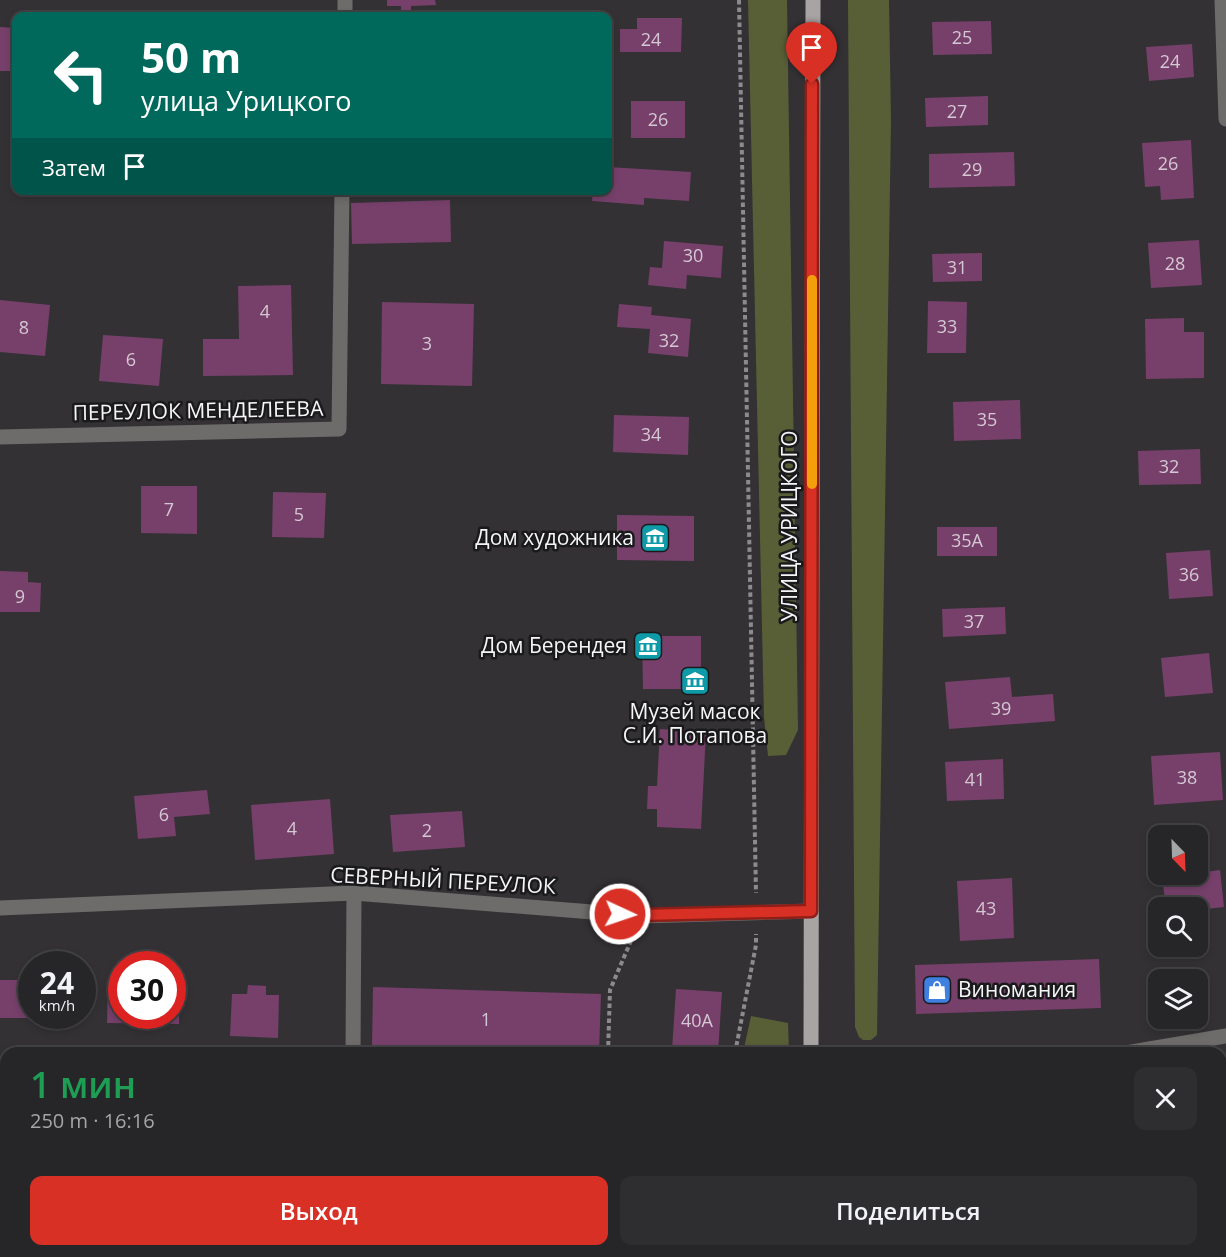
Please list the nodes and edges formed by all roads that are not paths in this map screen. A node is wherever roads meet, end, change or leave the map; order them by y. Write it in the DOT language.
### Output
graph roads {
  1 [pos="813,0"];
  2 [pos="1222,0"];
  3 [pos="1226,119"];
  4 [pos="342,195"];
  5 [pos="0,437"];
  6 [pos="354,893"];
  7 [pos="0,908"];
  8 [pos="811,911"];
  9 [pos="1226,1035"];
  10 [pos="353,1047"];
  11 [pos="811,1047"];
  12 [pos="1167,1047"];
  1 -- 8 [label="main road, УЛИЦА УРИЦКОГО"];
  2 -- 3 [label="street"];
  4 -- 5 [label="street, ПЕРЕУЛОК МЕНДЕЛЕЕВА"];
  6 -- 7 [label="street, СЕВЕРНЫЙ ПЕРЕУЛОК"];
  6 -- 8 [label="street, СЕВЕРНЫЙ ПЕРЕУЛОК"];
  6 -- 10 [label="street"];
  8 -- 11 [label="main road, УЛИЦА УРИЦКОГО"];
  9 -- 12 [label="street"];
}
